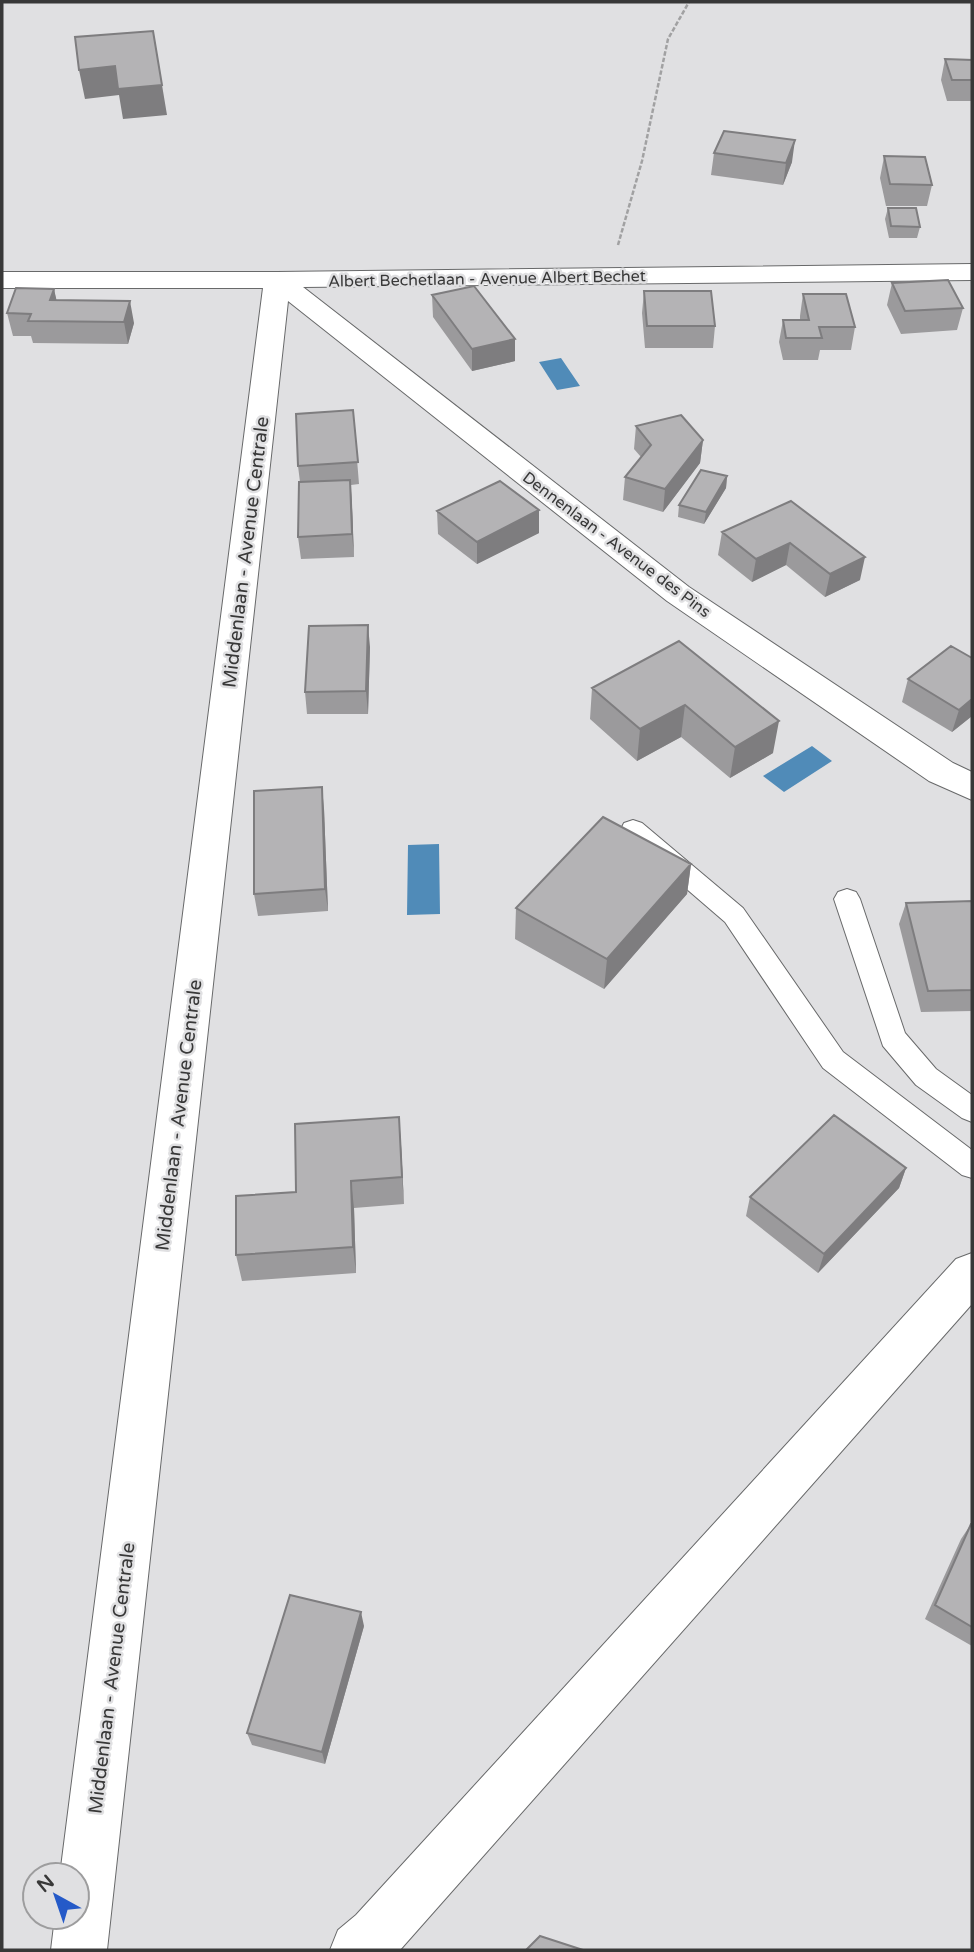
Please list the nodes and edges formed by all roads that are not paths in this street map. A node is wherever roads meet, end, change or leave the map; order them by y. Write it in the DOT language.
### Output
graph roads {
  1 [pos="972,272"];
  2 [pos="2,280"];
  3 [pos="277,280"];
  4 [pos="972,787"];
  5 [pos="633,829"];
  6 [pos="847,899"];
  7 [pos="972,1110"];
  8 [pos="972,1166"];
  9 [pos="972,1273"];
  10 [pos="79,1950"];
  11 [pos="358,1950"];
  1 -- 3 [label="street, Albert Bechetlaan - Avenue Albert Bechet"];
  2 -- 3 [label="street, Albert Bechetlaan - Avenue Albert Bechet"];
  3 -- 4 [label="street, Dennenlaan - Avenue des Pins"];
  3 -- 10 [label="street, Middenlaan - Avenue Centrale"];
  5 -- 8 [label="lane"];
  6 -- 7 [label="lane"];
  9 -- 11 [label="street"];
}
